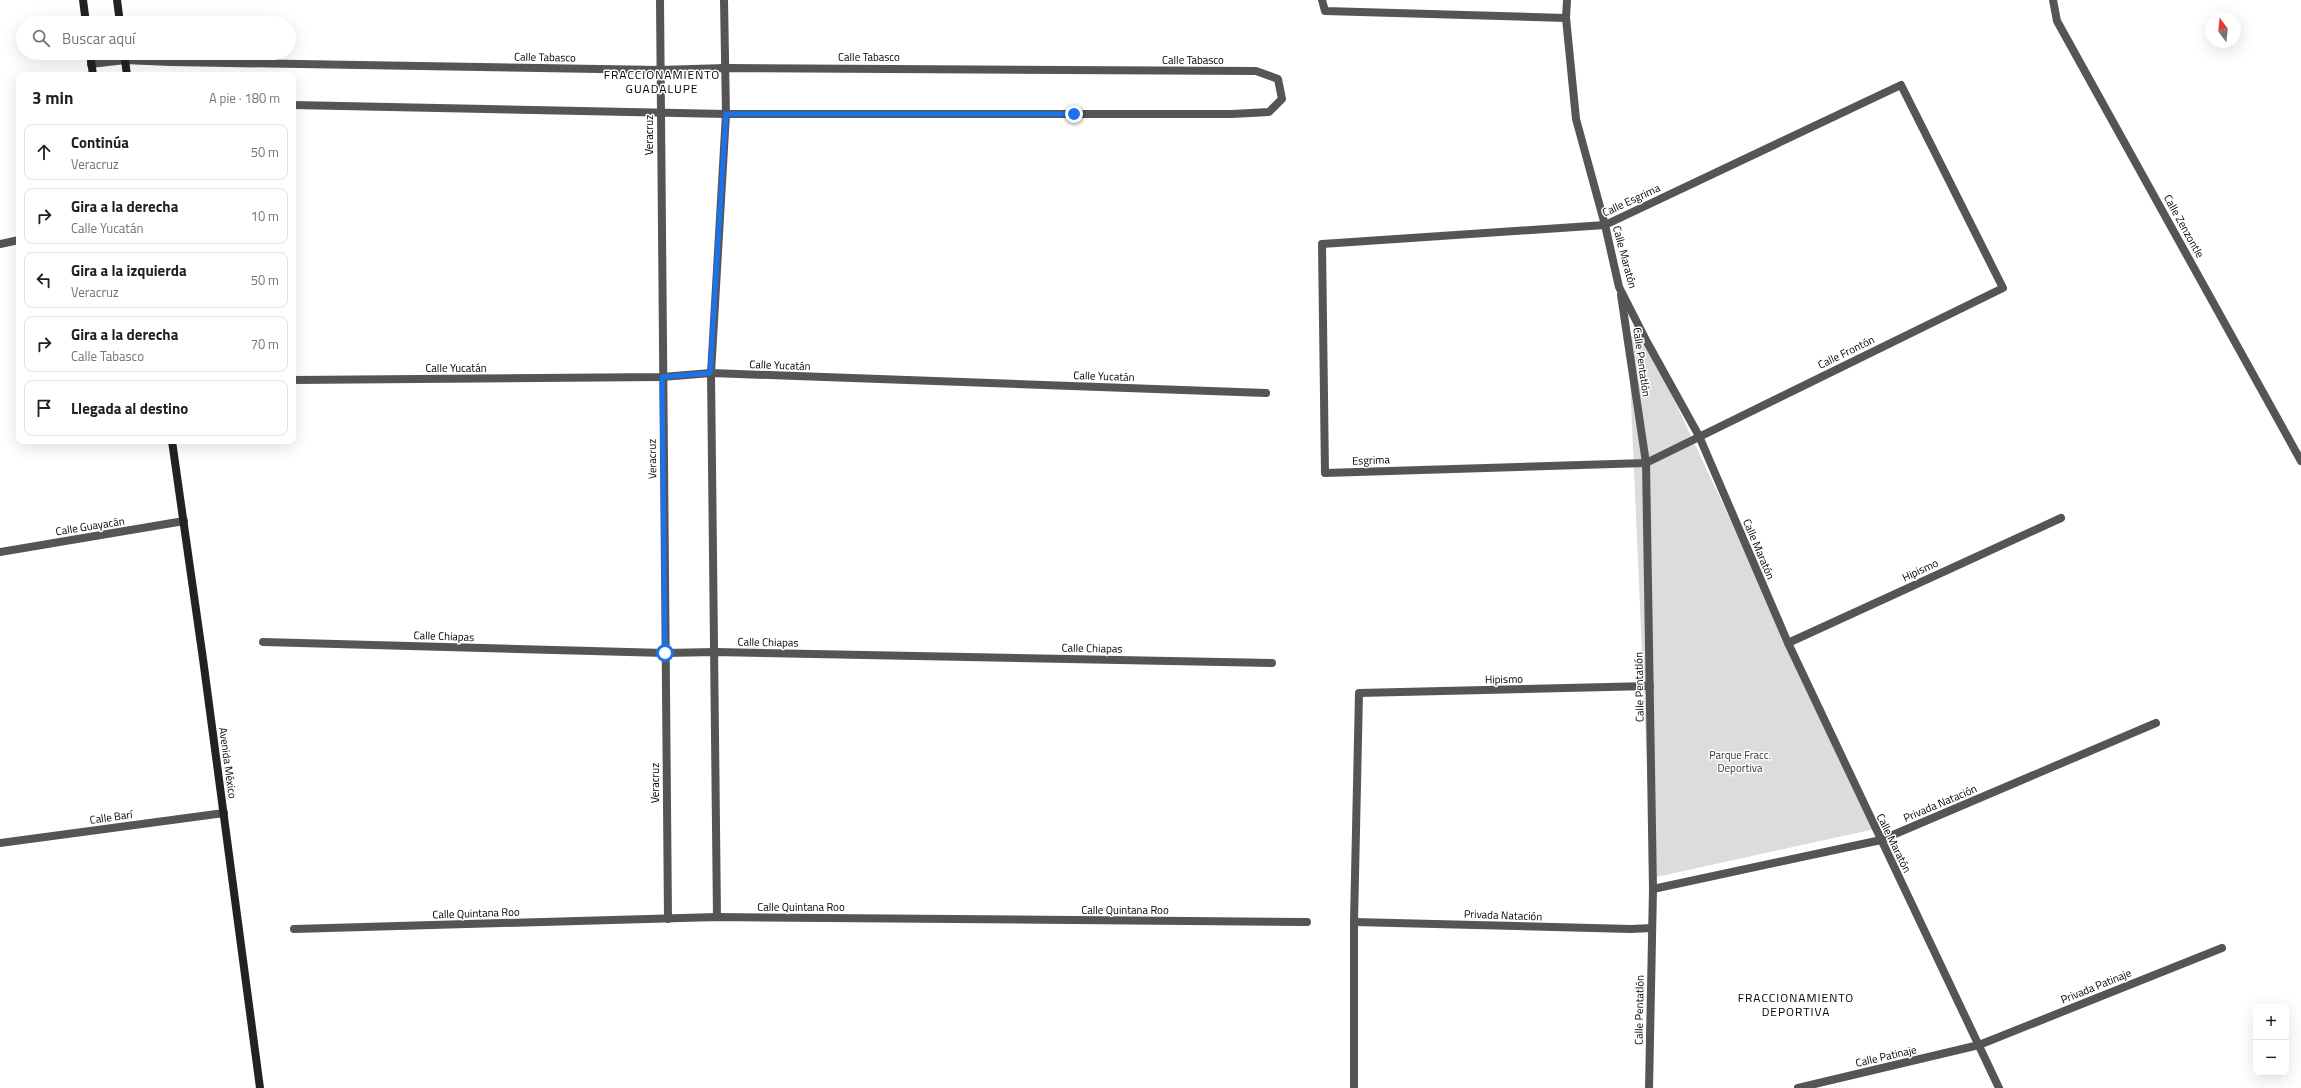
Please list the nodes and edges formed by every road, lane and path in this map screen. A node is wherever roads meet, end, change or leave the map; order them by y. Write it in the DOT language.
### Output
graph roads {
  1 [pos="83,0"];
  2 [pos="117,0"];
  3 [pos="660,0"];
  4 [pos="724,0"];
  5 [pos="1322,0"];
  6 [pos="1567,0"];
  7 [pos="2053,0"];
  8 [pos="85,16"];
  9 [pos="119,16"];
  10 [pos="1566,18"];
  11 [pos="91,60"];
  12 [pos="108,60"];
  13 [pos="125,60"];
  14 [pos="155,60"];
  15 [pos="91,64"];
  16 [pos="725,68"];
  17 [pos="660,70"];
  18 [pos="92,72"];
  19 [pos="127,72"];
  20 [pos="296,105"];
  21 [pos="659,112"];
  22 [pos="726,114"];
  23 [pos="1605,225"];
  24 [pos="16,241"];
  25 [pos="0,244"];
  26 [pos="1322,244"];
  27 [pos="1619,287"];
  28 [pos="2003,288"];
  29 [pos="710,373"];
  30 [pos="662,377"];
  31 [pos="296,380"];
  32 [pos="1266,393"];
  33 [pos="1699,436"];
  34 [pos="172,444"];
  35 [pos="2301,461"];
  36 [pos="1646,464"];
  37 [pos="2061,518"];
  38 [pos="184,521"];
  39 [pos="0,552"];
  40 [pos="263,642"];
  41 [pos="1788,643"];
  42 [pos="715,652"];
  43 [pos="665,653"];
  44 [pos="1272,663"];
  45 [pos="1650,686"];
  46 [pos="2156,723"];
  47 [pos="224,813"];
  48 [pos="1881,840"];
  49 [pos="0,843"];
  50 [pos="1653,889"];
  51 [pos="717,917"];
  52 [pos="668,918"];
  53 [pos="1307,922"];
  54 [pos="1354,922"];
  55 [pos="1652,928"];
  56 [pos="294,929"];
  57 [pos="2222,948"];
  58 [pos="1979,1045"];
  59 [pos="260,1088"];
  60 [pos="1354,1088"];
  61 [pos="1649,1088"];
  62 [pos="1798,1088"];
  63 [pos="1999,1088"];
  1 -- 8 [label="main road"];
  2 -- 9 [label="main road"];
  3 -- 17 [label="street, Veracruz"];
  4 -- 16 [label="street"];
  5 -- 10 [label="street"];
  6 -- 10 [label="street, Calle Maratón"];
  7 -- 35 [label="street, Calle Zenzontle"];
  10 -- 23 [label="street, Calle Maratón"];
  11 -- 15 [label="main road"];
  12 -- 15 [label="street, Calle Tabasco"];
  13 -- 19 [label="main road"];
  14 -- 17 [label="street, Calle Tabasco"];
  15 -- 18 [label="main road"];
  16 -- 17 [label="street, Calle Tabasco"];
  16 -- 22 [label="street"];
  16 -- 22 [label="street, Calle Tabasco"];
  17 -- 21 [label="street, Veracruz"];
  20 -- 21 [label="street, Calle Tabasco"];
  21 -- 22 [label="street, Calle Tabasco"];
  21 -- 30 [label="street, Veracruz"];
  22 -- 29 [label="street"];
  23 -- 26 [label="street, Calle Esgrima"];
  23 -- 27 [label="street, Calle Maratón"];
  23 -- 28 [label="street, Calle Esgrima"];
  24 -- 25 [label="street"];
  26 -- 36 [label="street, Esgrima"];
  27 -- 33 [label="street, Calle Maratón"];
  27 -- 36 [label="street, Calle Pentatlón"];
  28 -- 33 [label="street, Calle Frontón"];
  29 -- 30 [label="street, Calle Yucatán"];
  29 -- 32 [label="street, Calle Yucatán"];
  29 -- 42 [label="street"];
  30 -- 31 [label="street, Calle Yucatán"];
  30 -- 43 [label="street, Veracruz"];
  33 -- 36 [label="street, Calle Frontón"];
  33 -- 41 [label="street, Calle Maratón"];
  34 -- 38 [label="main road, Avenida México"];
  36 -- 45 [label="street, Calle Pentatlón"];
  37 -- 41 [label="street, Hipismo"];
  38 -- 39 [label="street, Calle Guayacán"];
  38 -- 47 [label="main road, Avenida México"];
  40 -- 43 [label="street, Calle Chiapas"];
  41 -- 48 [label="street, Calle Maratón"];
  42 -- 43 [label="street, Calle Chiapas"];
  42 -- 44 [label="street, Calle Chiapas"];
  42 -- 51 [label="street"];
  43 -- 52 [label="street, Veracruz"];
  45 -- 50 [label="street, Calle Pentatlón"];
  45 -- 54 [label="street, Hipismo"];
  46 -- 48 [label="street, Privada Natación"];
  47 -- 49 [label="street, Calle Barí"];
  47 -- 59 [label="main road, Avenida México"];
  48 -- 50 [label="street, Privada Natación"];
  48 -- 58 [label="street, Calle Maratón"];
  50 -- 55 [label="street, Calle Pentatlón"];
  51 -- 52 [label="street, Calle Quintana Roo"];
  51 -- 53 [label="street, Calle Quintana Roo"];
  52 -- 56 [label="street, Calle Quintana Roo"];
  54 -- 55 [label="street, Privada Natación"];
  54 -- 60 [label="street"];
  55 -- 61 [label="street, Calle Pentatlón"];
  57 -- 58 [label="street, Privada Patinaje"];
  58 -- 62 [label="street, Calle Patinaje"];
  58 -- 63 [label="street, Calle Maratón"];
}
